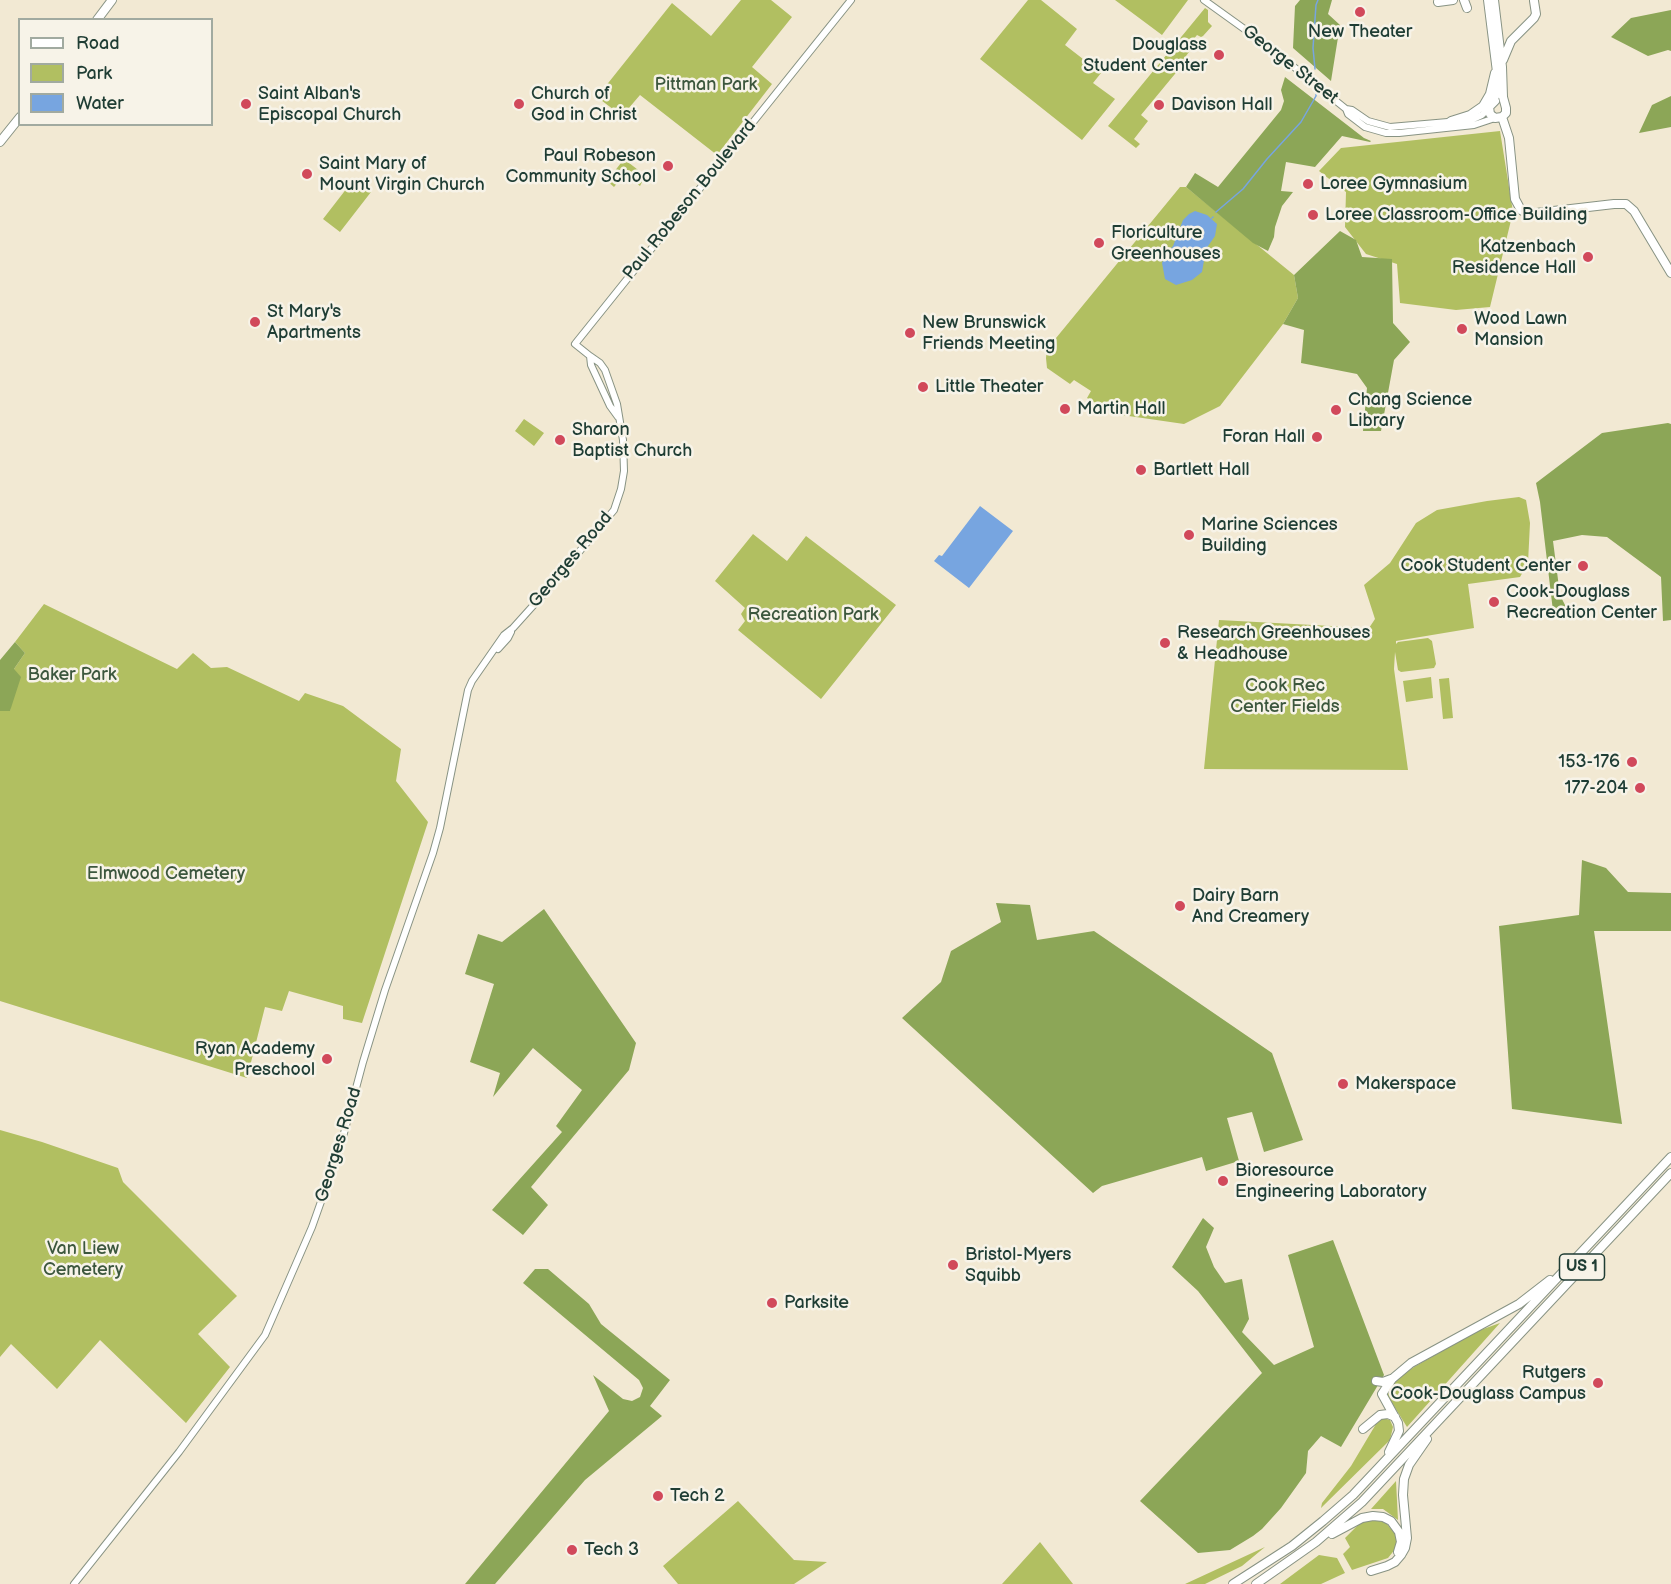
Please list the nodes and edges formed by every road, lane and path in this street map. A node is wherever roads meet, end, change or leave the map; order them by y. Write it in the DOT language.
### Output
graph roads {
  1 [pos="112,0"];
  2 [pos="851,0"];
  3 [pos="1204,0"];
  4 [pos="1452,0"];
  5 [pos="1534,1"];
  6 [pos="1438,2"];
  7 [pos="1492,3"];
  8 [pos="98,18"];
  9 [pos="1499,68"];
  10 [pos="1504,104"];
  11 [pos="1490,105"];
  12 [pos="1346,109"];
  13 [pos="1498,118"];
  14 [pos="18,120"];
  15 [pos="1451,121"];
  16 [pos="0,142"];
  17 [pos="1671,273"];
  18 [pos="590,356"];
  19 [pos="618,417"];
  20 [pos="1669,1158"];
  21 [pos="1671,1173"];
  22 [pos="1576,1259"];
  23 [pos="1392,1379"];
  24 [pos="1376,1381"];
  25 [pos="1445,1413"];
  26 [pos="1395,1417"];
  27 [pos="1363,1429"];
  28 [pos="1382,1465"];
  29 [pos="1316,1542"];
  30 [pos="74,1584"];
  31 [pos="1233,1584"];
  32 [pos="1256,1584"];
  1 -- 8 [label="main road"];
  2 -- 18 [label="street, Paul Robeson Boulevard"];
  3 -- 12 [label="street, George Street"];
  4 -- 6 [label="main road"];
  5 -- 9 [label="main road"];
  7 -- 9 [label="main road"];
  9 -- 10 [label="main road"];
  9 -- 11 [label="main road"];
  9 -- 15 [label="main road"];
  10 -- 11 [label="main road"];
  10 -- 13 [label="main road"];
  11 -- 13 [label="main road"];
  11 -- 15 [label="street, George Street"];
  12 -- 13 [label="street, George Street"];
  12 -- 15 [label="street, George Street"];
  13 -- 17 [label="main road"];
  14 -- 16 [label="main road"];
  18 -- 19 [label="street, Georges Road"];
  18 -- 19 [label="street, Georges Road"];
  19 -- 30 [label="street, Georges Road"];
  20 -- 22 [label="highway, US 1"];
  21 -- 25 [label="highway, US 1"];
  22 -- 23 [label="highway"];
  22 -- 28 [label="highway, US 1"];
  23 -- 24 [label="highway"];
  23 -- 26 [label="highway"];
  25 -- 29 [label="highway, US 1"];
  25 -- 29 [label="highway"];
  26 -- 27 [label="highway"];
  26 -- 28 [label="highway"];
  28 -- 31 [label="highway, US 1"];
  29 -- 32 [label="highway, US 1"];
}
